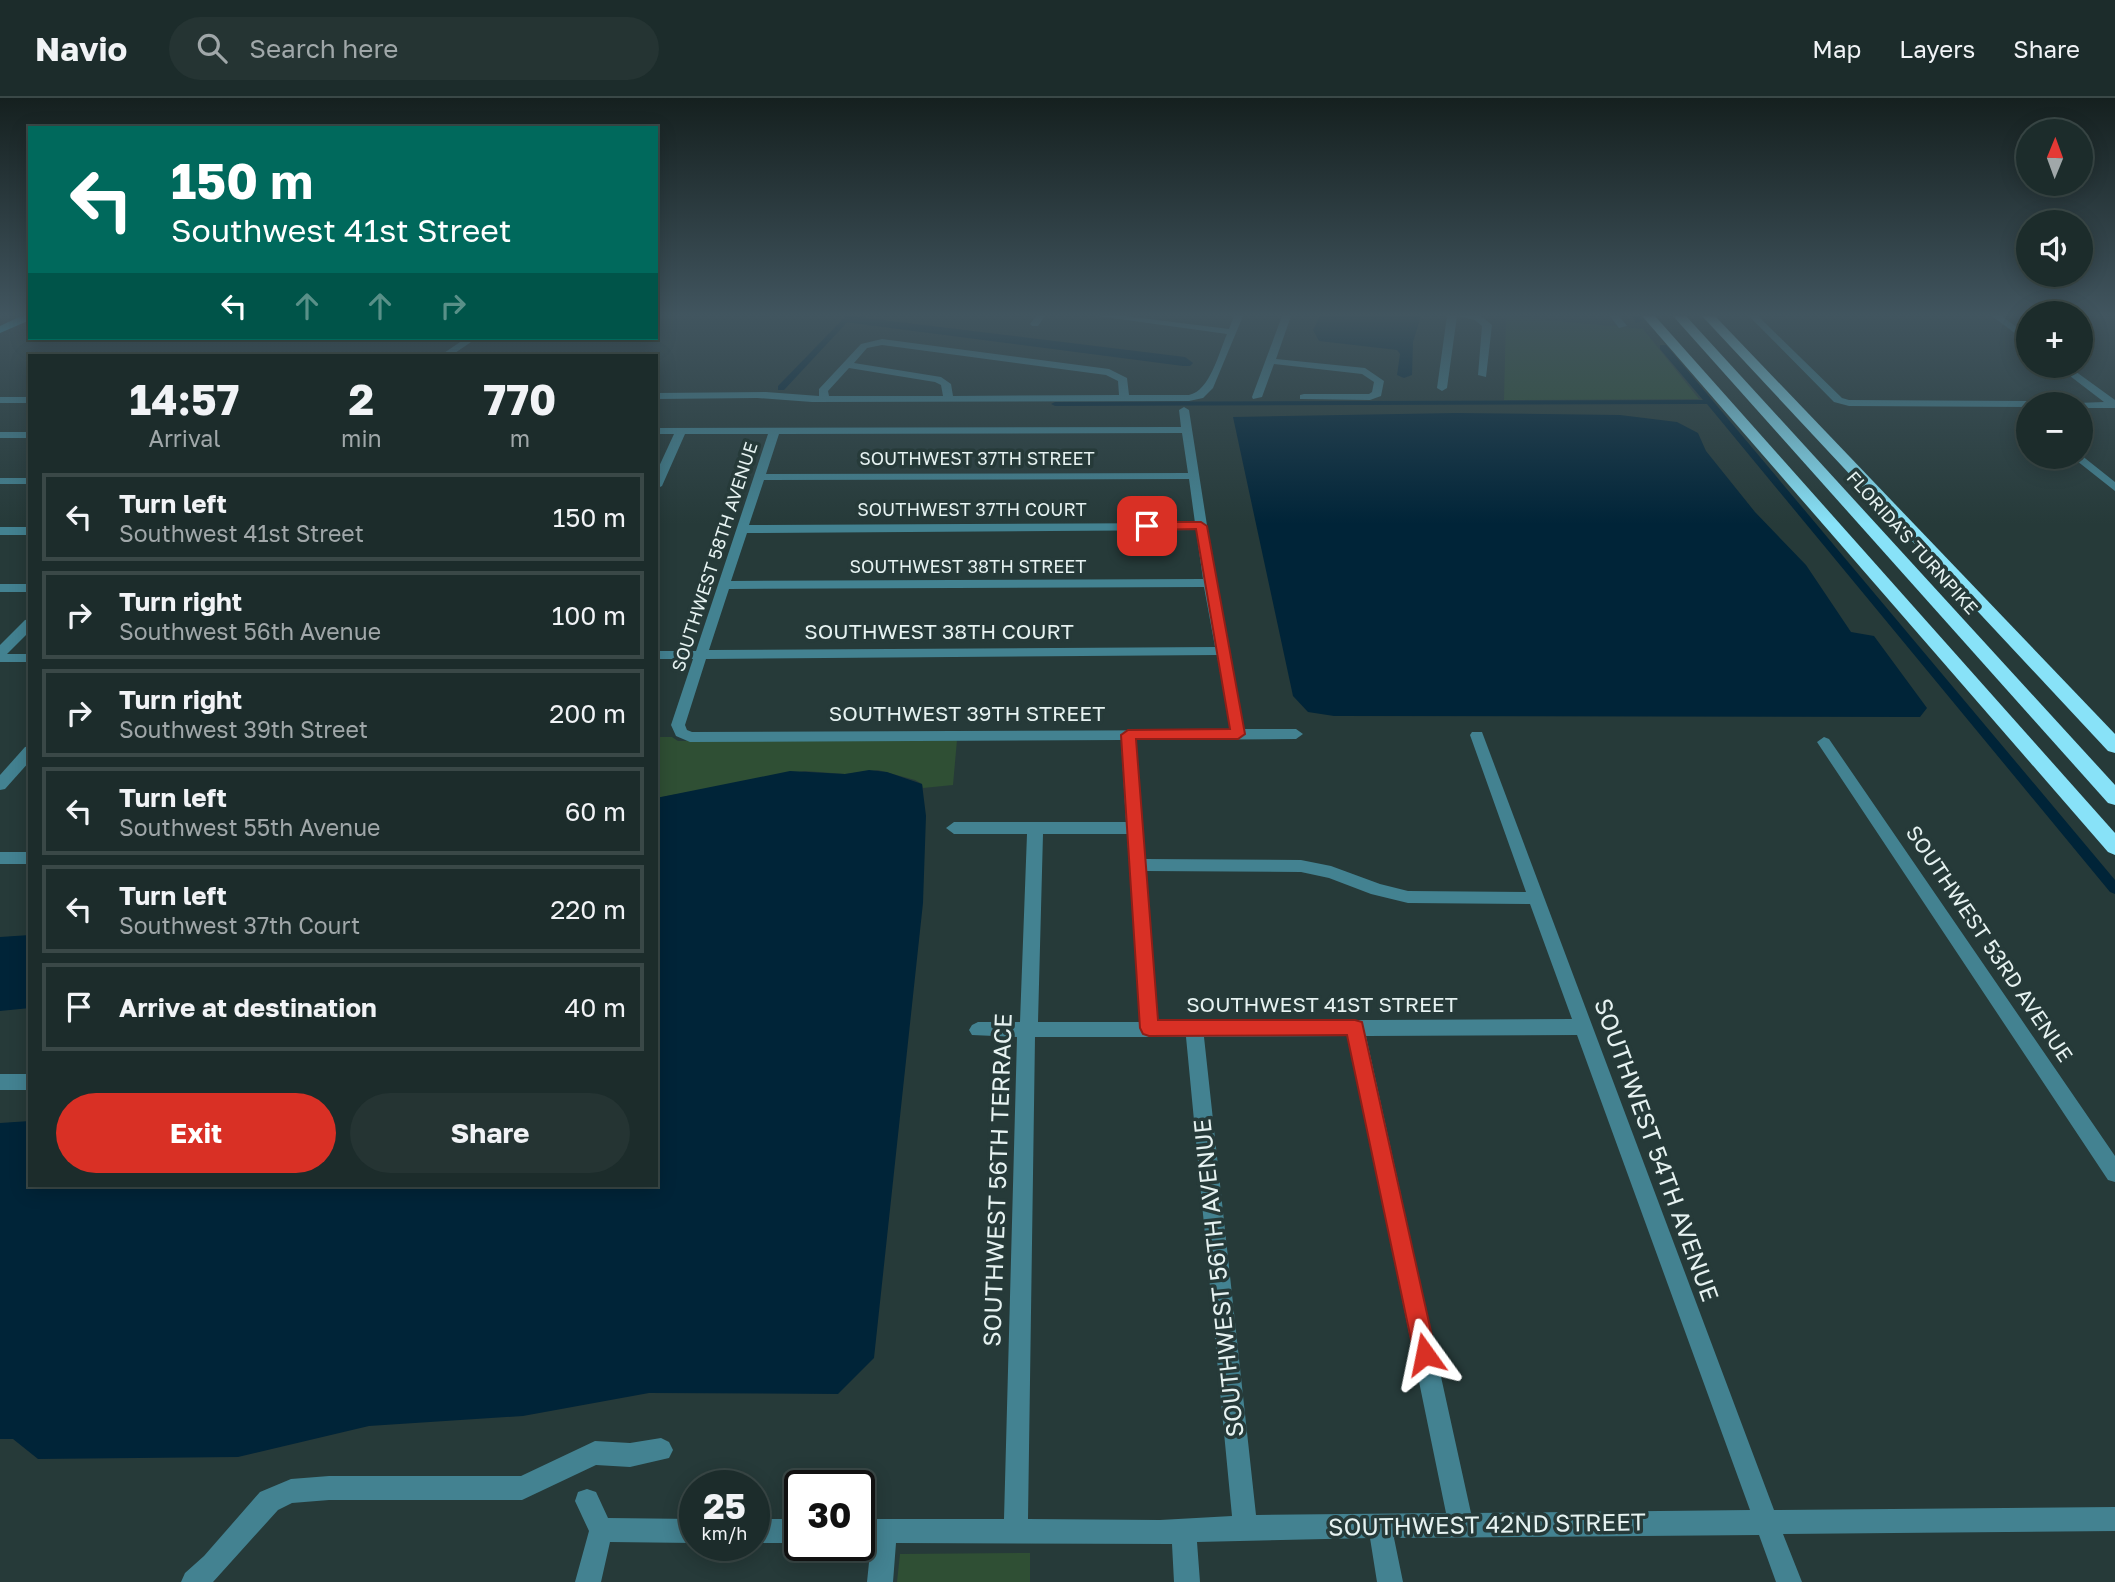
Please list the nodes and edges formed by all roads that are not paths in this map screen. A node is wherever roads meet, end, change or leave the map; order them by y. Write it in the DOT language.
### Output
graph roads {
  1 [pos="827,385"];
  2 [pos="946,385"];
  3 [pos="1123,385"];
  4 [pos="1209,385"];
  5 [pos="1262,385"];
  6 [pos="1378,385"];
  7 [pos="1712,385"];
  8 [pos="1729,385"];
  9 [pos="1742,385"];
  10 [pos="1775,385"];
  11 [pos="1823,385"];
  12 [pos="2088,385"];
  13 [pos="820,393"];
  14 [pos="658,396"];
  15 [pos="756,396"];
  16 [pos="1257,397"];
  17 [pos="1304,397"];
  18 [pos="948,398"];
  19 [pos="1124,398"];
  20 [pos="0,400"];
  21 [pos="28,400"];
  22 [pos="1759,404"];
  23 [pos="2015,404"];
  24 [pos="2093,405"];
  25 [pos="2115,405"];
  26 [pos="1184,410"];
  27 [pos="1187,430"];
  28 [pos="681,431"];
  29 [pos="658,432"];
  30 [pos="774,432"];
  31 [pos="0,435"];
  32 [pos="28,435"];
  33 [pos="2092,469"];
  34 [pos="1194,476"];
  35 [pos="760,477"];
  36 [pos="0,481"];
  37 [pos="28,481"];
  38 [pos="658,482"];
  39 [pos="2115,488"];
  40 [pos="1201,526"];
  41 [pos="744,529"];
  42 [pos="0,531"];
  43 [pos="28,531"];
  44 [pos="1210,583"];
  45 [pos="726,585"];
  46 [pos="0,588"];
  47 [pos="28,588"];
  48 [pos="28,625"];
  49 [pos="1222,651"];
  50 [pos="0,655"];
  51 [pos="658,655"];
  52 [pos="701,656"];
  53 [pos="28,658"];
  54 [pos="681,733"];
  55 [pos="1238,734"];
  56 [pos="1296,734"];
  57 [pos="1128,735"];
  58 [pos="1477,735"];
  59 [pos="1825,742"];
  60 [pos="2115,746"];
  61 [pos="28,753"];
  62 [pos="0,785"];
  63 [pos="2115,798"];
  64 [pos="954,828"];
  65 [pos="1134,828"];
  66 [pos="1035,829"];
  67 [pos="2115,847"];
  68 [pos="0,858"];
  69 [pos="28,858"];
  70 [pos="1138,865"];
  71 [pos="1535,898"];
  72 [pos="1583,1027"];
  73 [pos="1149,1028"];
  74 [pos="1355,1028"];
  75 [pos="1194,1029"];
  76 [pos="978,1030"];
  77 [pos="1028,1030"];
  78 [pos="0,1082"];
  79 [pos="28,1082"];
  80 [pos="2115,1173"];
  81 [pos="661,1450"];
  82 [pos="587,1501"];
  83 [pos="2115,1519"];
  84 [pos="1766,1522"];
  85 [pos="1461,1525"];
  86 [pos="1380,1527"];
  87 [pos="1245,1528"];
  88 [pos="601,1530"];
  89 [pos="679,1531"];
  90 [pos="875,1531"];
  91 [pos="885,1531"];
  92 [pos="1184,1531"];
  93 [pos="1016,1533"];
  94 [pos="194,1582"];
  95 [pos="588,1582"];
  96 [pos="880,1582"];
  97 [pos="1187,1582"];
  98 [pos="1390,1582"];
  99 [pos="1788,1582"];
  1 -- 13 [label="street"];
  2 -- 18 [label="street"];
  3 -- 19 [label="street"];
  4 -- 19 [label="street"];
  5 -- 16 [label="street"];
  6 -- 17 [label="street"];
  7 -- 67 [label="highway"];
  8 -- 22 [label="highway"];
  9 -- 22 [label="highway, FLORIDA'S TURNPIKE"];
  10 -- 60 [label="highway, FLORIDA'S TURNPIKE"];
  11 -- 23 [label="street"];
  12 -- 25 [label="street"];
  13 -- 15 [label="street"];
  13 -- 15 [label="street"];
  13 -- 18 [label="street"];
  14 -- 15 [label="street"];
  18 -- 19 [label="street"];
  20 -- 21 [label="street"];
  22 -- 63 [label="highway, FLORIDA'S TURNPIKE"];
  24 -- 25 [label="street"];
  26 -- 27 [label="street"];
  27 -- 30 [label="street"];
  27 -- 34 [label="street"];
  28 -- 29 [label="street"];
  28 -- 30 [label="street"];
  28 -- 38 [label="street"];
  30 -- 35 [label="street, SOUTHWEST 58TH AVENUE"];
  31 -- 32 [label="street"];
  33 -- 39 [label="street"];
  34 -- 35 [label="street, SOUTHWEST 37TH STREET"];
  34 -- 40 [label="street"];
  35 -- 41 [label="street, SOUTHWEST 58TH AVENUE"];
  36 -- 37 [label="street"];
  40 -- 41 [label="street, SOUTHWEST 37TH COURT"];
  40 -- 44 [label="street"];
  41 -- 45 [label="street, SOUTHWEST 58TH AVENUE"];
  42 -- 43 [label="street"];
  44 -- 45 [label="street, SOUTHWEST 38TH STREET"];
  44 -- 49 [label="street"];
  45 -- 52 [label="street, SOUTHWEST 58TH AVENUE"];
  46 -- 47 [label="street"];
  48 -- 50 [label="street"];
  49 -- 52 [label="street, SOUTHWEST 38TH COURT"];
  49 -- 55 [label="street"];
  50 -- 53 [label="street"];
  51 -- 52 [label="street, SOUTHWEST 38TH COURT"];
  52 -- 54 [label="street, SOUTHWEST 58TH AVENUE"];
  54 -- 57 [label="street, SOUTHWEST 39TH STREET"];
  55 -- 56 [label="street, SOUTHWEST 39TH STREET"];
  55 -- 57 [label="street, SOUTHWEST 39TH STREET"];
  57 -- 65 [label="street"];
  58 -- 71 [label="street, SOUTHWEST 54TH AVENUE"];
  59 -- 80 [label="street, SOUTHWEST 53RD AVENUE"];
  61 -- 62 [label="street"];
  64 -- 66 [label="street"];
  65 -- 66 [label="street"];
  65 -- 70 [label="street"];
  66 -- 77 [label="street, SOUTHWEST 56TH TERRACE"];
  68 -- 69 [label="street"];
  70 -- 71 [label="street"];
  70 -- 73 [label="street"];
  71 -- 72 [label="street, SOUTHWEST 54TH AVENUE"];
  72 -- 74 [label="street, SOUTHWEST 41ST STREET"];
  72 -- 84 [label="street, SOUTHWEST 54TH AVENUE"];
  73 -- 75 [label="street, SOUTHWEST 41ST STREET"];
  73 -- 77 [label="street, SOUTHWEST 41ST STREET"];
  74 -- 75 [label="street, SOUTHWEST 41ST STREET"];
  74 -- 85 [label="street"];
  75 -- 87 [label="street, SOUTHWEST 56TH AVENUE"];
  76 -- 77 [label="street, SOUTHWEST 41ST STREET"];
  77 -- 93 [label="street, SOUTHWEST 56TH TERRACE"];
  78 -- 79 [label="street"];
  81 -- 94 [label="street"];
  82 -- 88 [label="street"];
  83 -- 84 [label="street, SOUTHWEST 42ND STREET"];
  84 -- 85 [label="street, SOUTHWEST 42ND STREET"];
  84 -- 99 [label="street, SOUTHWEST 54TH AVENUE"];
  85 -- 86 [label="street, SOUTHWEST 42ND STREET"];
  86 -- 87 [label="street, SOUTHWEST 42ND STREET"];
  86 -- 98 [label="street"];
  87 -- 92 [label="street, SOUTHWEST 42ND STREET"];
  88 -- 89 [label="street"];
  88 -- 95 [label="street"];
  90 -- 91 [label="street, SOUTHWEST 42ND STREET"];
  91 -- 93 [label="street, SOUTHWEST 42ND STREET"];
  91 -- 96 [label="street"];
  92 -- 93 [label="street, SOUTHWEST 42ND STREET"];
  92 -- 97 [label="street"];
}
